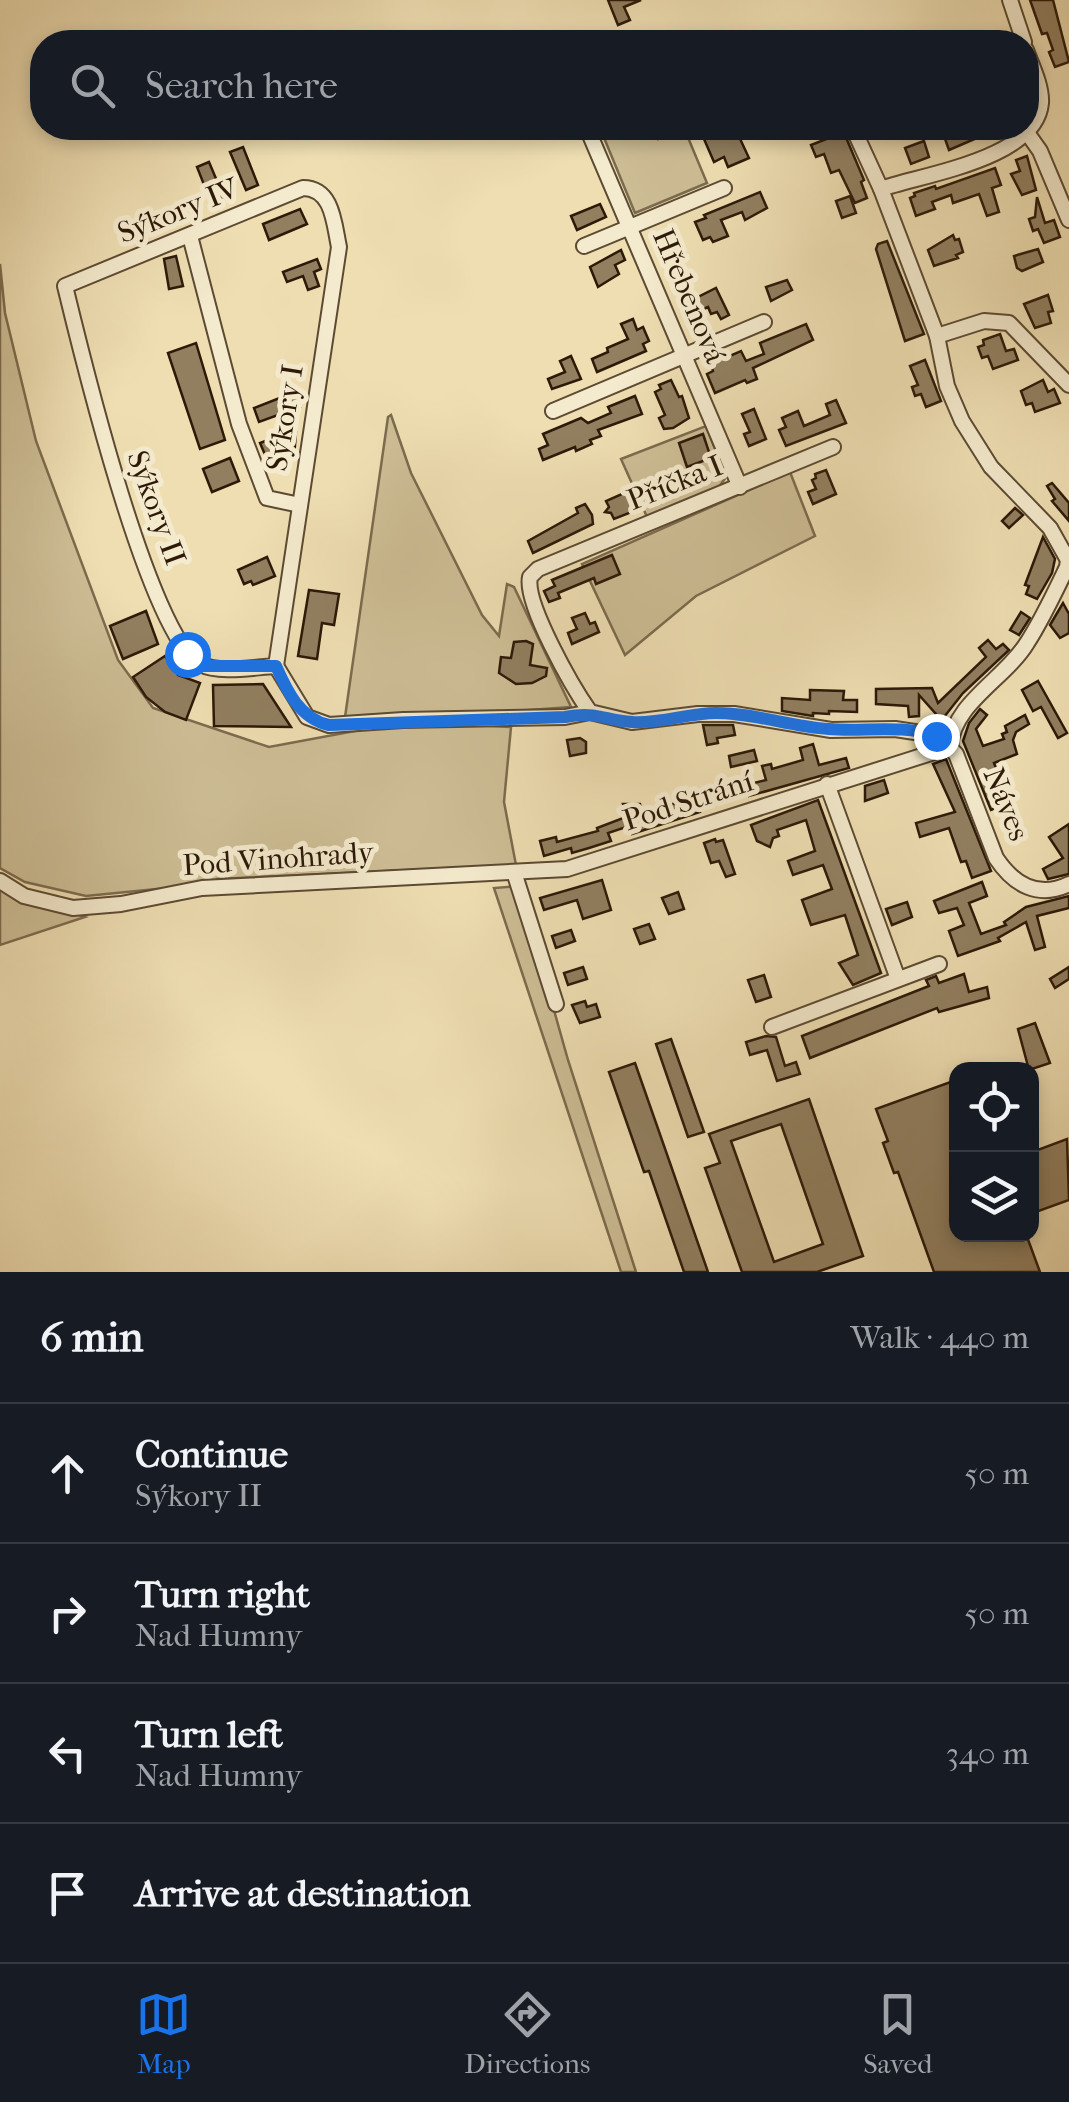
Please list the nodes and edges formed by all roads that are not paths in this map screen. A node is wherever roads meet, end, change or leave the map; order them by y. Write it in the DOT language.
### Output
graph roads {
  1 [pos="1010,0"];
  2 [pos="1020,30"];
  3 [pos="592,140"];
  4 [pos="859,140"];
  5 [pos="1016,140"];
  6 [pos="1032,140"];
  7 [pos="311,188"];
  8 [pos="724,188"];
  9 [pos="881,189"];
  10 [pos="1069,220"];
  11 [pos="630,227"];
  12 [pos="190,236"];
  13 [pos="584,246"];
  14 [pos="65,286"];
  15 [pos="764,322"];
  16 [pos="937,336"];
  17 [pos="684,356"];
  18 [pos="1069,384"];
  19 [pos="553,411"];
  20 [pos="833,447"];
  21 [pos="740,487"];
  22 [pos="300,505"];
  23 [pos="1069,560"];
  24 [pos="276,666"];
  25 [pos="590,712"];
  26 [pos="950,748"];
  27 [pos="826,784"];
  28 [pos="567,870"];
  29 [pos="514,872"];
  30 [pos="0,881"];
  31 [pos="1069,884"];
  32 [pos="940,964"];
  33 [pos="898,979"];
  34 [pos="556,1004"];
  35 [pos="772,1026"];
  1 -- 2 [label="street"];
  3 -- 11 [label="street, Hřebenová"];
  4 -- 9 [label="street"];
  5 -- 9 [label="street"];
  6 -- 10 [label="street"];
  7 -- 12 [label="street, Sýkory IV"];
  7 -- 22 [label="street, Sýkory I"];
  8 -- 11 [label="street"];
  9 -- 16 [label="street"];
  11 -- 13 [label="street"];
  11 -- 17 [label="street, Hřebenová"];
  12 -- 14 [label="street, Sýkory IV"];
  12 -- 22 [label="street"];
  14 -- 24 [label="street, Sýkory II"];
  15 -- 17 [label="street"];
  16 -- 18 [label="street"];
  16 -- 23 [label="street"];
  17 -- 19 [label="street"];
  17 -- 21 [label="street, Hřebenová"];
  20 -- 21 [label="street, Příčka I"];
  21 -- 25 [label="street, Příčka I"];
  22 -- 24 [label="street, Sýkory I"];
  23 -- 26 [label="street"];
  24 -- 25 [label="street"];
  25 -- 26 [label="street"];
  26 -- 27 [label="street, Pod Strání"];
  26 -- 31 [label="street, Náves"];
  27 -- 28 [label="street, Pod Strání"];
  27 -- 33 [label="street"];
  28 -- 29 [label="street, Pod Vinohrady"];
  29 -- 30 [label="street, Pod Vinohrady"];
  29 -- 34 [label="street"];
  32 -- 33 [label="street"];
  33 -- 35 [label="street"];
}
